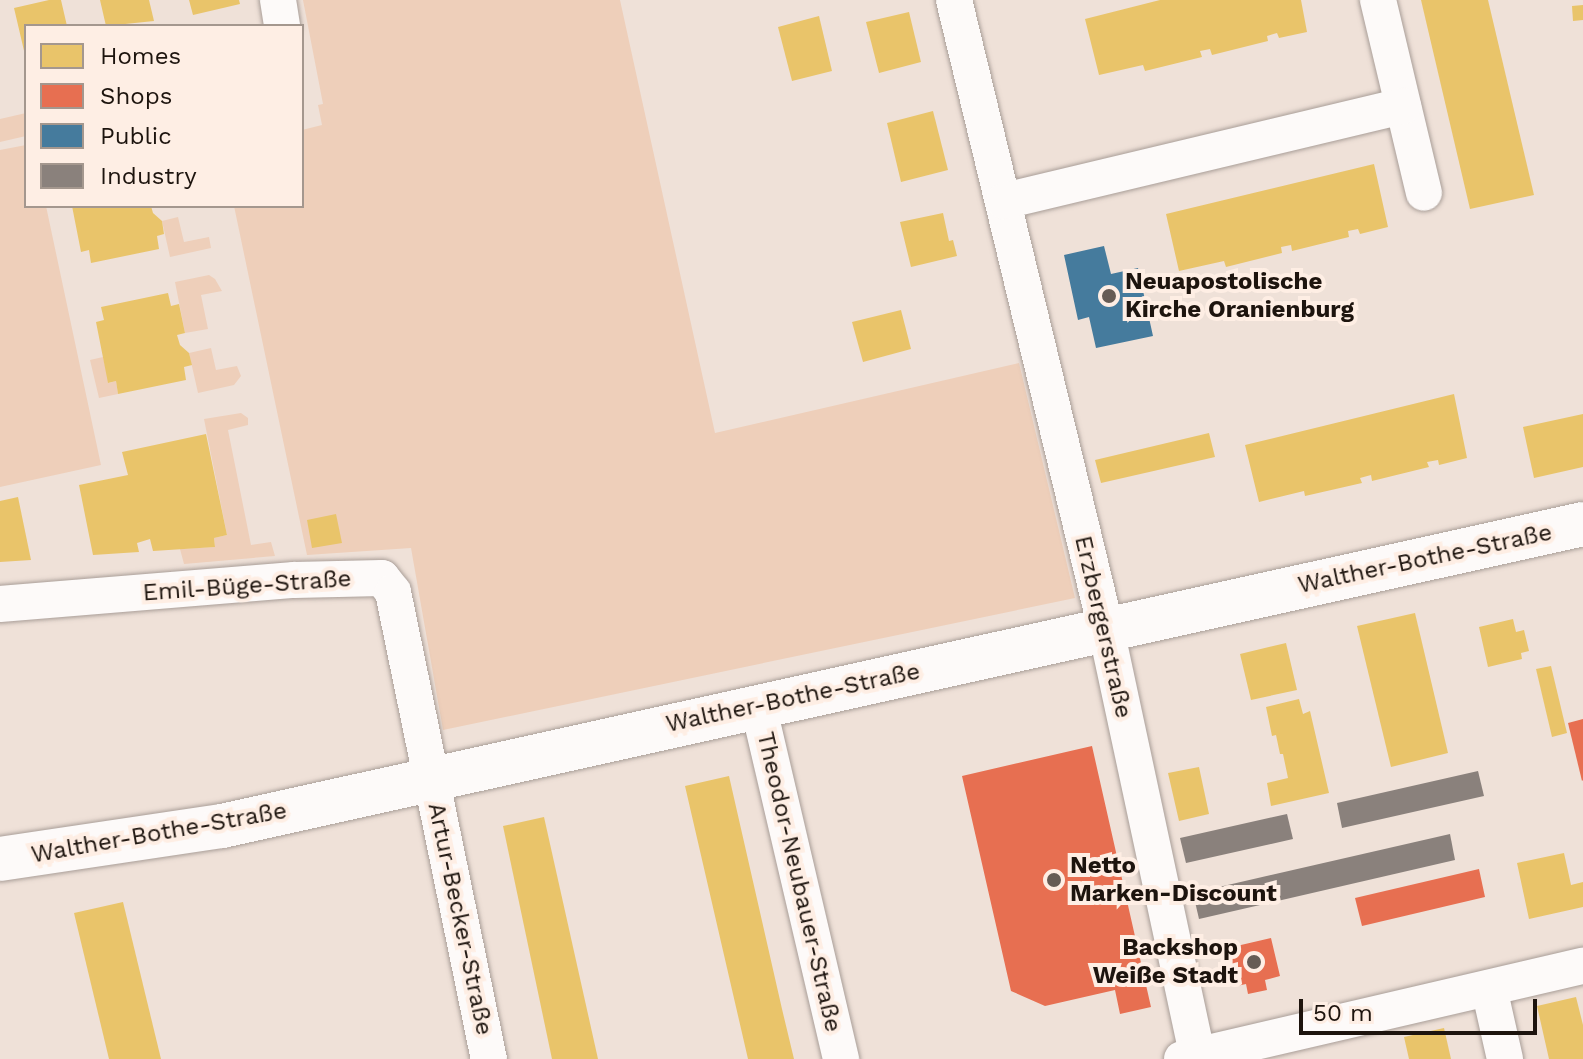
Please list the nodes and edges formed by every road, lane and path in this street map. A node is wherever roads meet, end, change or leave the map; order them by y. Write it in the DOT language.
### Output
graph roads {
  1 [pos="278,0"];
  2 [pos="954,0"];
  3 [pos="1378,0"];
  4 [pos="282,24"];
  5 [pos="1403,106"];
  6 [pos="1424,193"];
  7 [pos="1004,201"];
  8 [pos="1583,524"];
  9 [pos="0,604"];
  10 [pos="1106,629"];
  11 [pos="758,705"];
  12 [pos="431,780"];
  13 [pos="0,859"];
  14 [pos="1583,966"];
  15 [pos="1489,988"];
  16 [pos="1190,1057"];
  17 [pos="489,1059"];
  18 [pos="841,1059"];
  19 [pos="1505,1059"];
  1 -- 4 [label="street"];
  2 -- 7 [label="street, Erzbergerstraße"];
  3 -- 5 [label="street"];
  5 -- 6 [label="street"];
  5 -- 7 [label="street"];
  7 -- 10 [label="street, Erzbergerstraße"];
  8 -- 10 [label="street, Walther-Bothe-Straße"];
  9 -- 12 [label="street, Emil-Büge-Straße"];
  10 -- 11 [label="street, Walther-Bothe-Straße"];
  10 -- 16 [label="street, Erzbergerstraße"];
  11 -- 12 [label="street, Walther-Bothe-Straße"];
  11 -- 18 [label="street, Theodor-Neubauer-Straße"];
  12 -- 13 [label="street, Walther-Bothe-Straße"];
  12 -- 17 [label="street, Artur-Becker-Straße"];
  14 -- 15 [label="street"];
  15 -- 16 [label="street"];
  15 -- 19 [label="street"];
}
